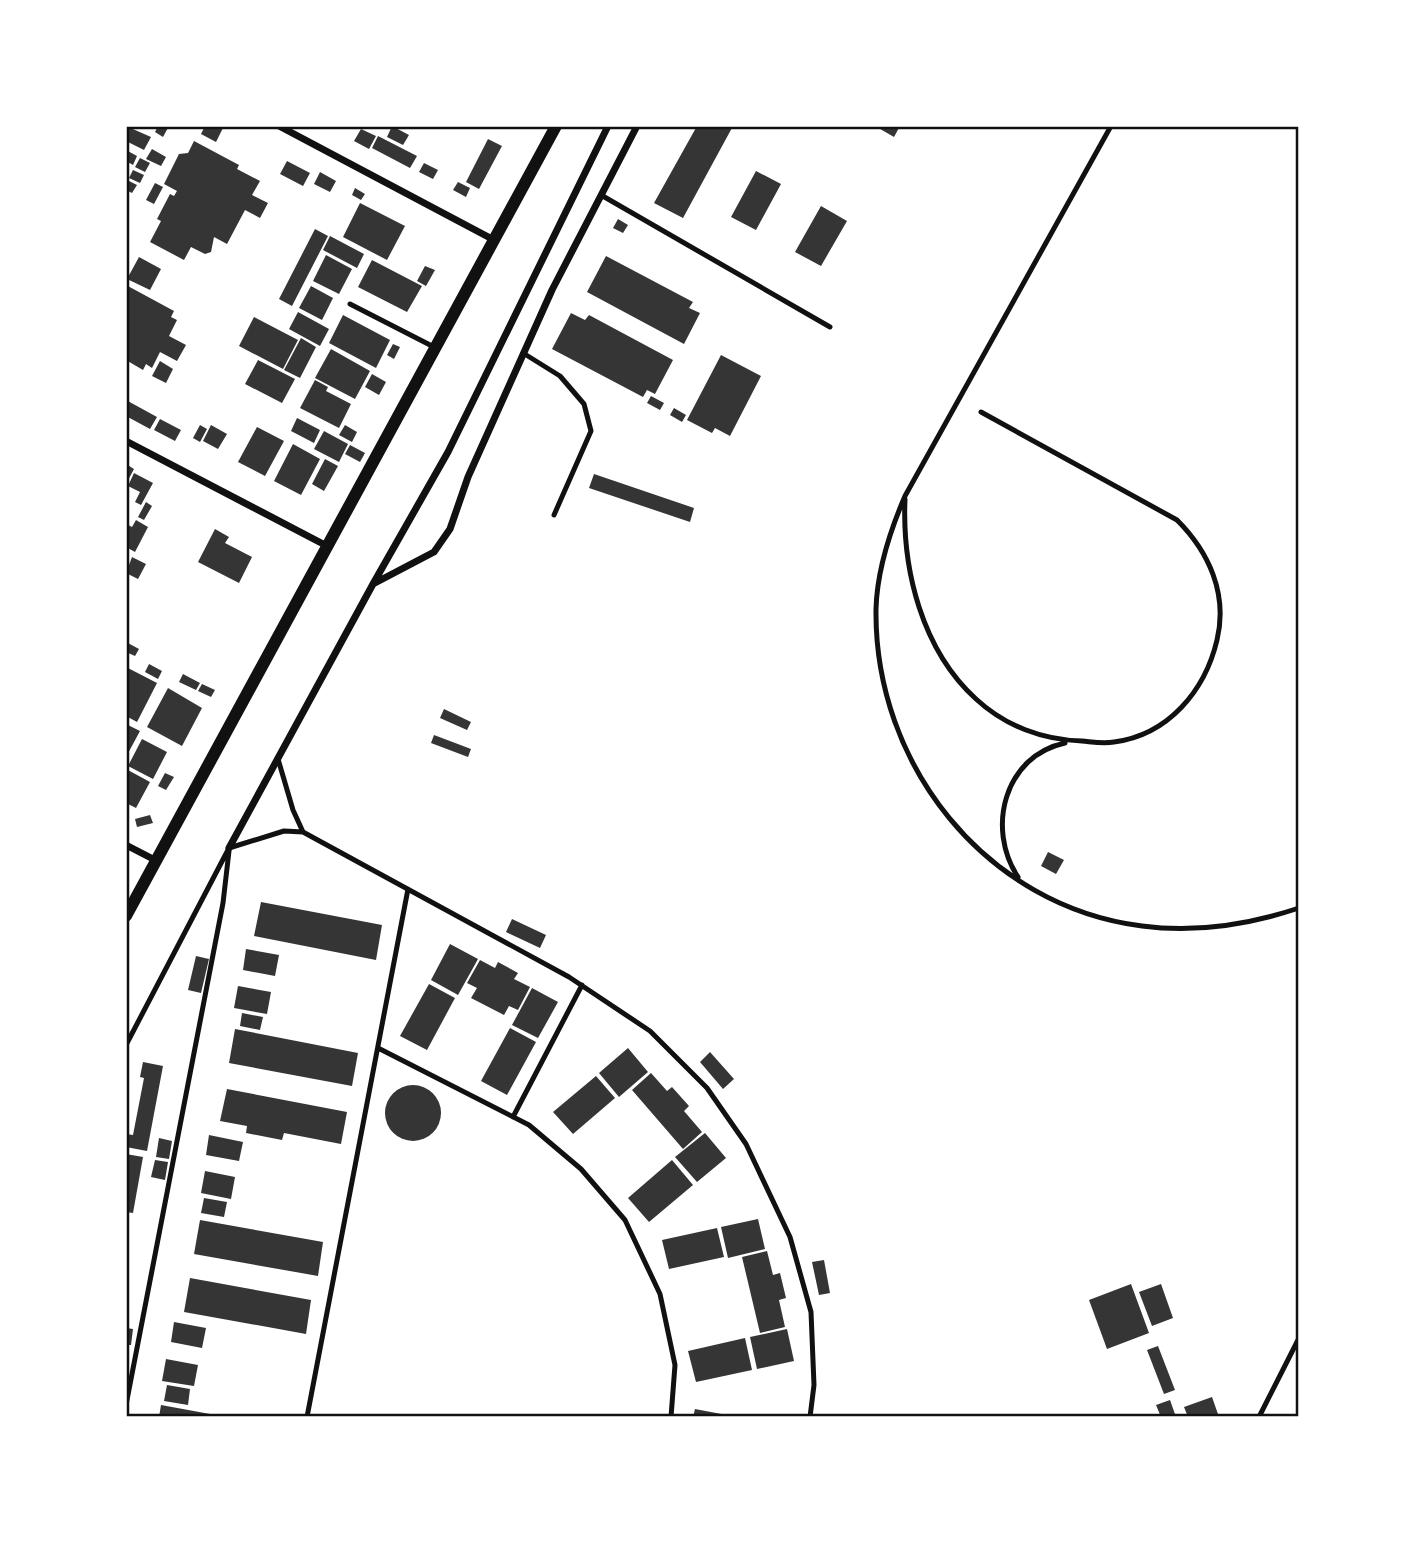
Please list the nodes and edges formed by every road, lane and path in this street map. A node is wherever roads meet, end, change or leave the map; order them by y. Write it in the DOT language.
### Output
graph roads {
  1 [pos="279,126"];
  2 [pos="556,126"];
  3 [pos="608,126"];
  4 [pos="637,126"];
  5 [pos="1111,126"];
  6 [pos="601,195"];
  7 [pos="495,241"];
  8 [pos="350,304"];
  9 [pos="830,327"];
  10 [pos="434,347"];
  11 [pos="523,354"];
  12 [pos="981,412"];
  13 [pos="126,441"];
  14 [pos="905,496"];
  15 [pos="554,515"];
  16 [pos="327,546"];
  17 [pos="373,584"];
  18 [pos="1071,741"];
  19 [pos="277,757"];
  20 [pos="303,832"];
  21 [pos="126,845"];
  22 [pos="229,848"];
  23 [pos="155,860"];
  24 [pos="1020,880"];
  25 [pos="408,889"];
  26 [pos="1299,908"];
  27 [pos="126,916"];
  28 [pos="582,985"];
  29 [pos="126,1045"];
  30 [pos="378,1048"];
  31 [pos="513,1117"];
  32 [pos="1299,1338"];
  33 [pos="126,1405"];
  34 [pos="307,1417"];
  35 [pos="671,1417"];
  36 [pos="810,1417"];
  37 [pos="1259,1417"];
  1 -- 7 [label="street"];
  2 -- 7 [label="street"];
  3 -- 17 [label="street"];
  4 -- 6 [label="street"];
  5 -- 14 [label="lane"];
  6 -- 9 [label="lane"];
  6 -- 11 [label="street"];
  7 -- 10 [label="street"];
  8 -- 10 [label="lane"];
  10 -- 16 [label="street"];
  11 -- 15 [label="lane"];
  11 -- 17 [label="street"];
  12 -- 18 [label="lane"];
  13 -- 16 [label="street"];
  14 -- 18 [label="lane"];
  14 -- 24 [label="lane"];
  16 -- 23 [label="street"];
  17 -- 19 [label="street"];
  18 -- 24 [label="lane"];
  19 -- 20 [label="lane"];
  19 -- 22 [label="street"];
  20 -- 22 [label="lane"];
  20 -- 25 [label="lane"];
  21 -- 23 [label="street"];
  22 -- 29 [label="lane"];
  22 -- 33 [label="lane"];
  23 -- 27 [label="street"];
  24 -- 26 [label="lane"];
  25 -- 28 [label="lane"];
  25 -- 30 [label="lane"];
  28 -- 31 [label="lane"];
  28 -- 36 [label="lane"];
  30 -- 31 [label="lane"];
  30 -- 34 [label="lane"];
  31 -- 35 [label="lane"];
  32 -- 37 [label="lane"];
}
